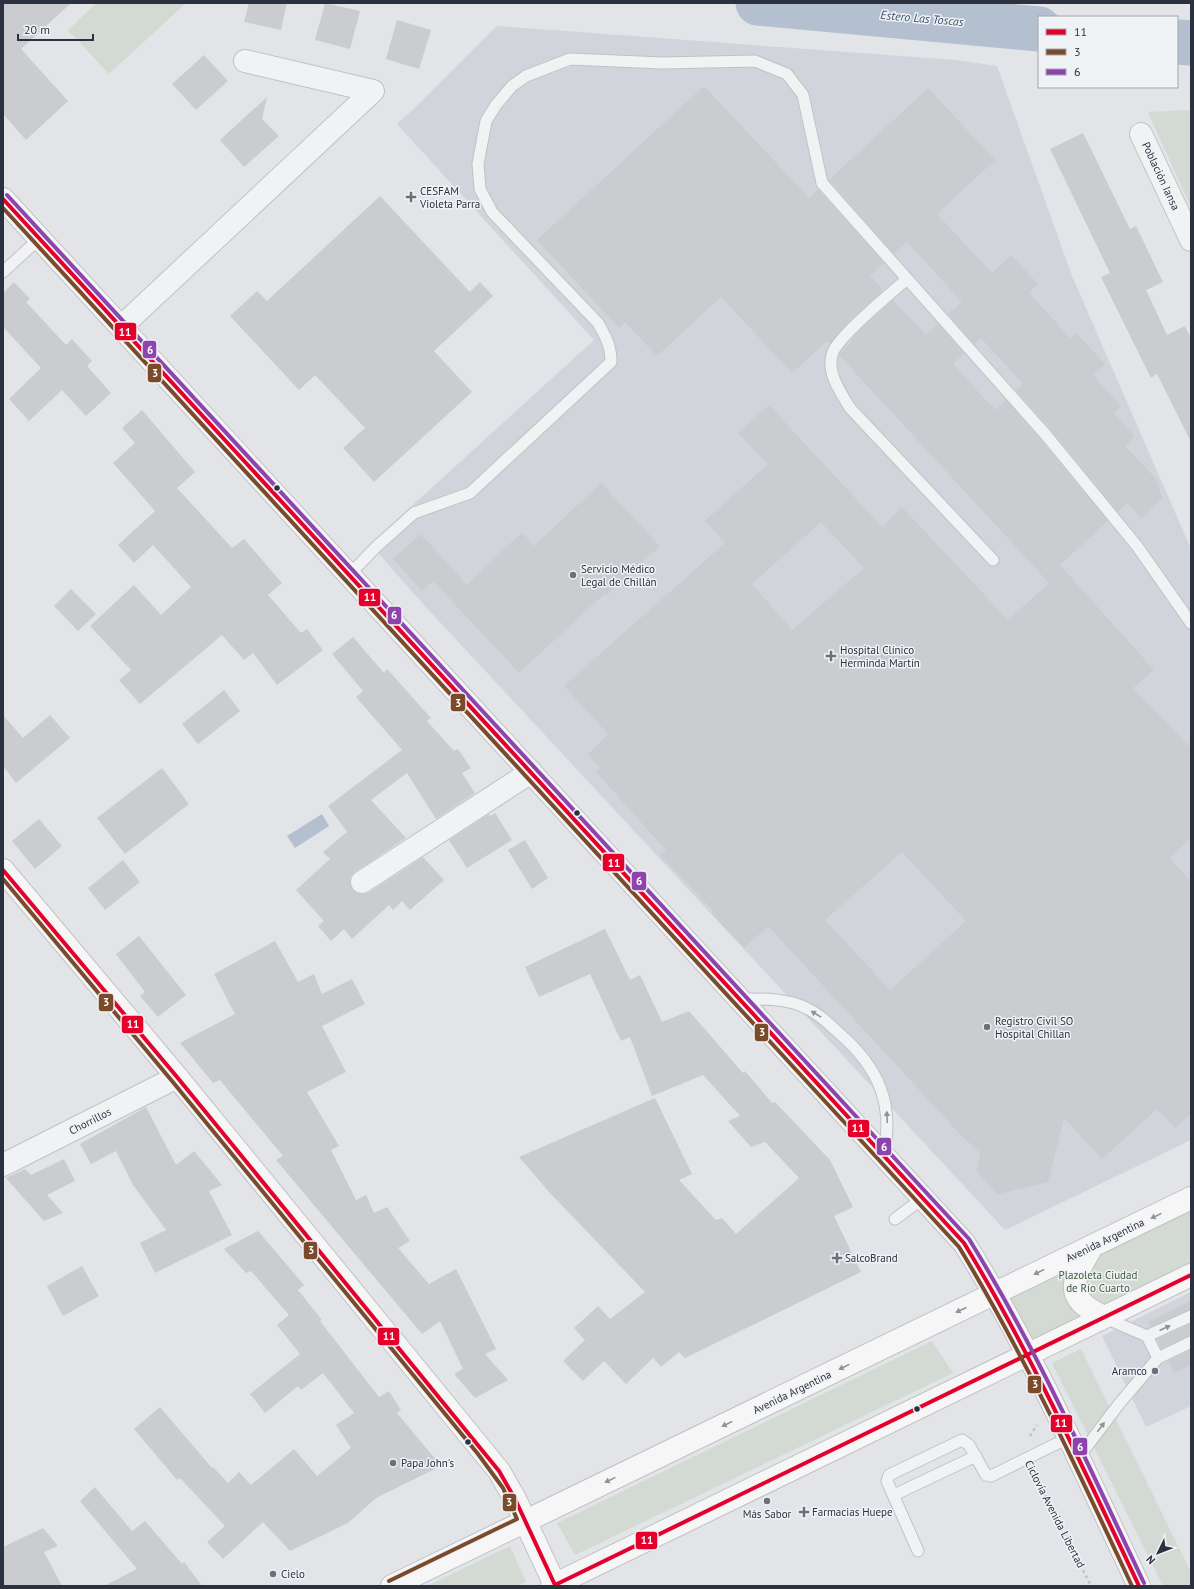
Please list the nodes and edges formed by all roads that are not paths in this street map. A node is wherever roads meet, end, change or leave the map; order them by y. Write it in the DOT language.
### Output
graph roads {
  1 [pos="245,61"];
  2 [pos="1141,134"];
  3 [pos="3,199"];
  4 [pos="40,238"];
  5 [pos="1191,240"];
  6 [pos="3,272"];
  7 [pos="906,278"];
  8 [pos="121,327"];
  9 [pos="993,560"];
  10 [pos="349,575"];
  11 [pos="1191,623"];
  12 [pos="531,772"];
  13 [pos="3,870"];
  14 [pos="362,882"];
  15 [pos="740,999"];
  16 [pos="177,1077"];
  17 [pos="884,1155"];
  18 [pos="3,1164"];
  19 [pos="923,1198"];
  20 [pos="1191,1198"];
  21 [pos="895,1219"];
  22 [pos="1092,1246"];
  23 [pos="1191,1274"];
  24 [pos="996,1293"];
  25 [pos="1191,1316"];
  26 [pos="1104,1317"];
  27 [pos="1146,1336"];
  28 [pos="1191,1342"];
  29 [pos="1028,1355"];
  30 [pos="1158,1358"];
  31 [pos="1068,1438"];
  32 [pos="976,1456"];
  33 [pos="1078,1458"];
  34 [pos="894,1495"];
  35 [pos="525,1522"];
  36 [pos="918,1551"];
  37 [pos="553,1585"];
  38 [pos="392,1586"];
  39 [pos="1139,1586"];
  1 -- 8 [label="street"];
  2 -- 5 [label="street, Población Iansa"];
  3 -- 4 [label="main road"];
  4 -- 6 [label="lane"];
  4 -- 8 [label="main road"];
  7 -- 9 [label="lane"];
  7 -- 10 [label="lane"];
  7 -- 11 [label="lane"];
  8 -- 10 [label="main road"];
  10 -- 12 [label="main road"];
  12 -- 14 [label="street"];
  12 -- 15 [label="main road"];
  13 -- 16 [label="main road"];
  15 -- 17 [label="main road"];
  17 -- 15 [label="lane, one-way"];
  16 -- 18 [label="street, Chorrillos"];
  16 -- 35 [label="main road"];
  17 -- 19 [label="main road"];
  19 -- 21 [label="lane"];
  19 -- 24 [label="main road"];
  20 -- 22 [label="main road, Avenida Argentina, one-way"];
  22 -- 24 [label="main road, Avenida Argentina, one-way"];
  22 -- 26 [label="main road"];
  23 -- 26 [label="main road"];
  24 -- 29 [label="main road"];
  24 -- 35 [label="main road, Avenida Argentina, one-way"];
  27 -- 25 [label="lane, one-way"];
  26 -- 27 [label="lane"];
  26 -- 29 [label="main road"];
  27 -- 30 [label="lane"];
  28 -- 30 [label="lane"];
  29 -- 31 [label="main road"];
  29 -- 37 [label="main road"];
  33 -- 30 [label="lane, one-way"];
  31 -- 32 [label="lane"];
  31 -- 33 [label="main road"];
  32 -- 34 [label="lane"];
  32 -- 34 [label="lane"];
  33 -- 39 [label="main road"];
  34 -- 36 [label="lane"];
  35 -- 37 [label="main road"];
  35 -- 38 [label="main road, Avenida Argentina"];
}
